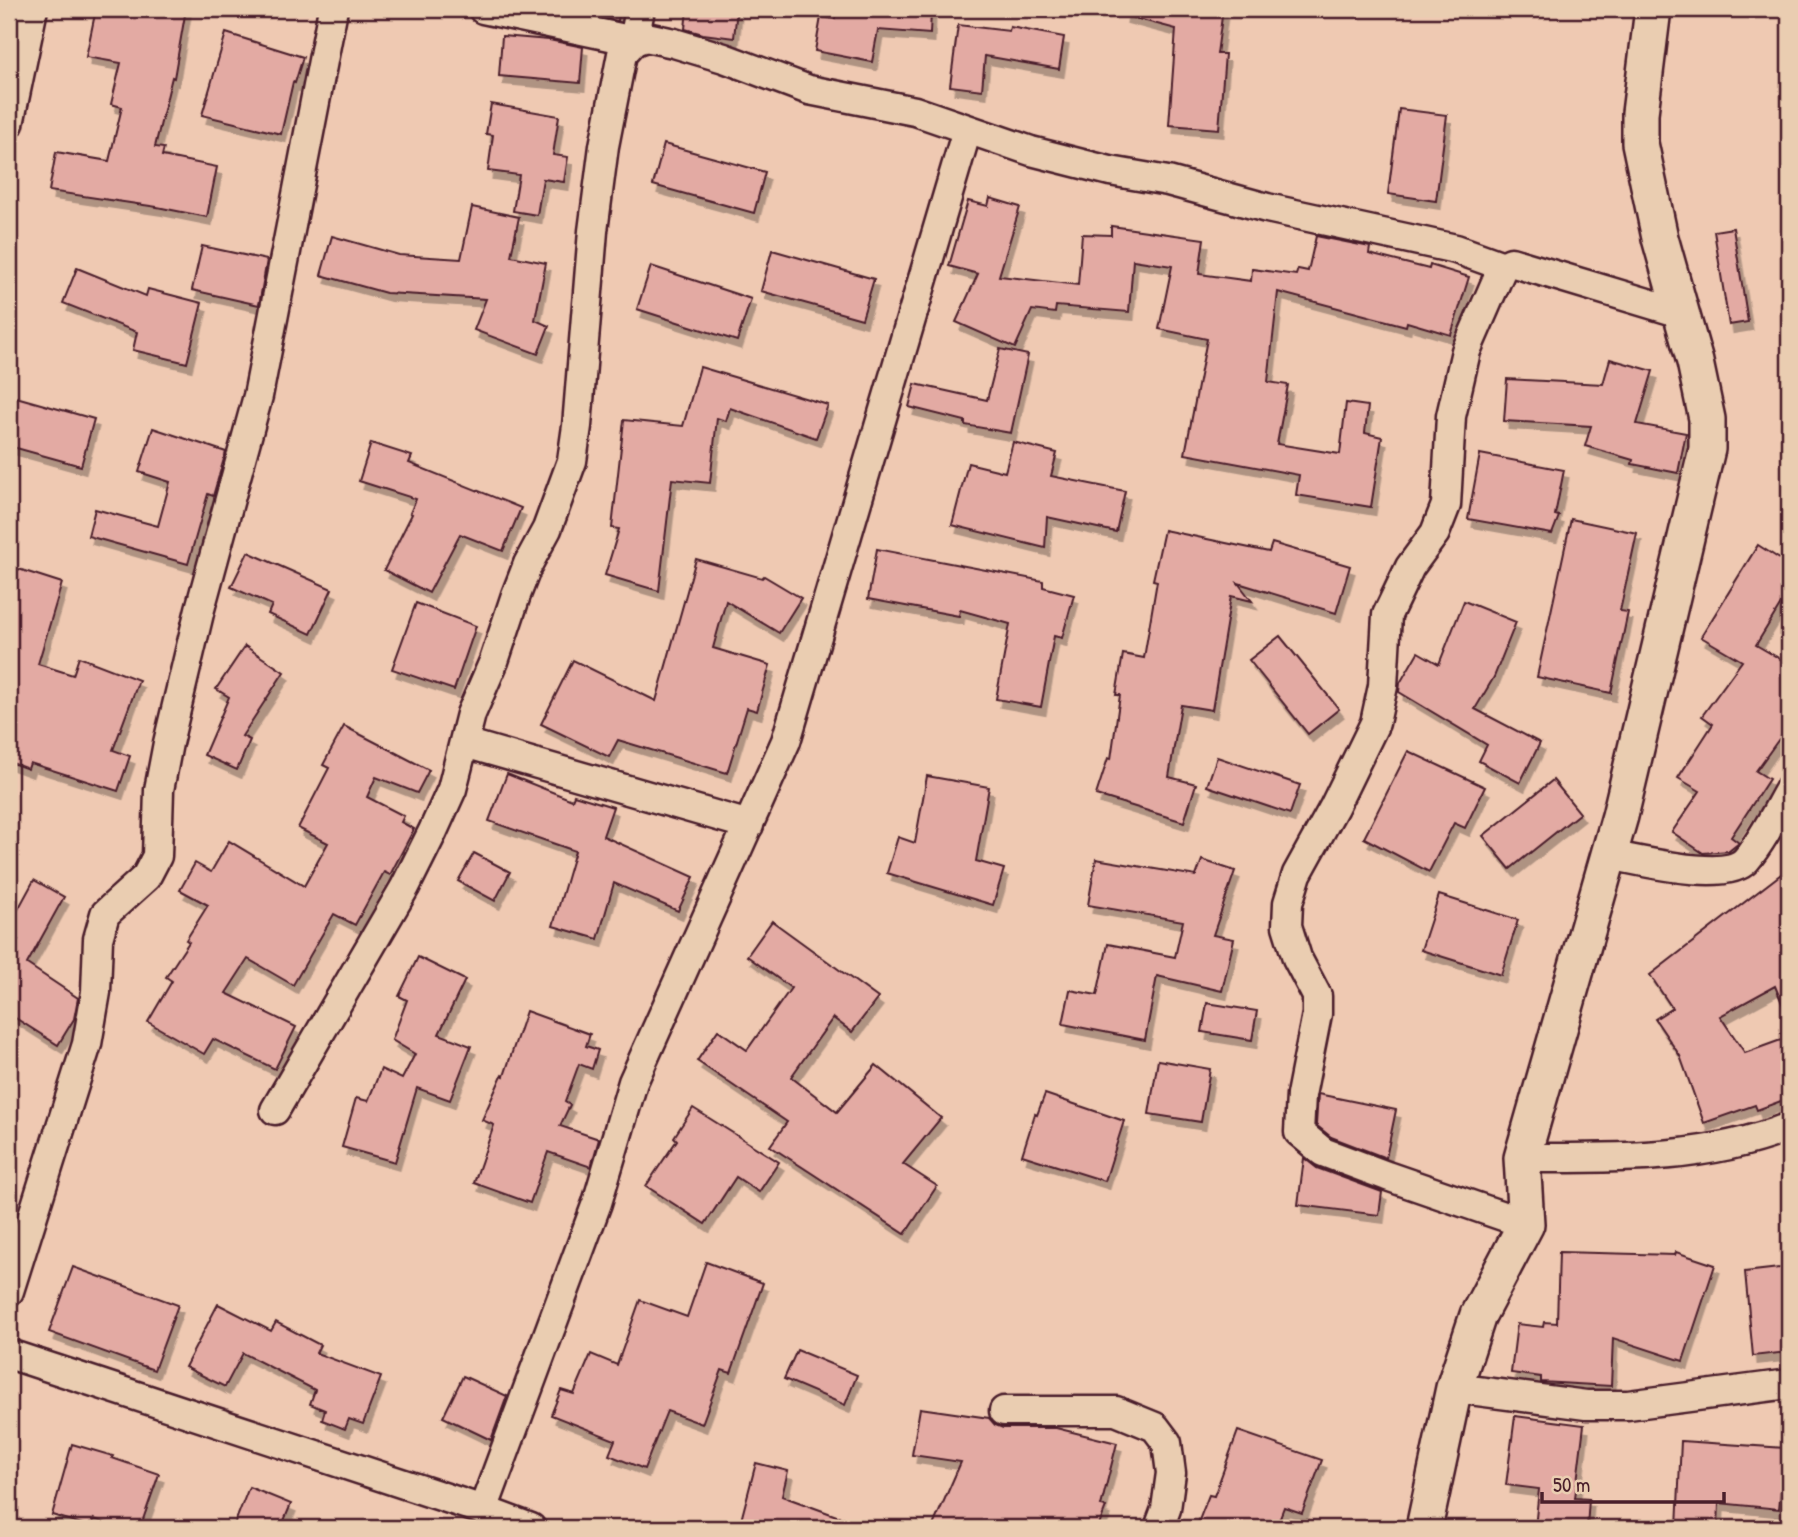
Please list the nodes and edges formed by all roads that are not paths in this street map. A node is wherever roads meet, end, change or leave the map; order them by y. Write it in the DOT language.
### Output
graph roads {
  1 [pos="33,9"];
  2 [pos="332,9"];
  3 [pos="483,9"];
  4 [pos="640,9"];
  5 [pos="1653,9"];
  6 [pos="634,41"];
  7 [pos="9,124"];
  8 [pos="967,130"];
  9 [pos="1503,267"];
  10 [pos="1681,313"];
  11 [pos="465,743"];
  12 [pos="1789,790"];
  13 [pos="749,825"];
  14 [pos="1609,855"];
  15 [pos="275,1111"];
  16 [pos="1789,1127"];
  17 [pos="1522,1158"];
  18 [pos="1526,1224"];
  19 [pos="9,1291"];
  20 [pos="9,1354"];
  21 [pos="1789,1384"];
  22 [pos="1454,1388"];
  23 [pos="1004,1411"];
  24 [pos="483,1510"];
  25 [pos="531,1528"];
  26 [pos="1159,1528"];
  27 [pos="1424,1528"];
  1 -- 7 [label="street"];
  2 -- 19 [label="street"];
  3 -- 6 [label="street"];
  4 -- 6 [label="street"];
  5 -- 10 [label="street"];
  6 -- 8 [label="street"];
  6 -- 11 [label="street"];
  8 -- 9 [label="street"];
  8 -- 13 [label="street"];
  9 -- 10 [label="street"];
  9 -- 18 [label="street"];
  10 -- 14 [label="street"];
  11 -- 13 [label="street"];
  11 -- 15 [label="street"];
  12 -- 14 [label="street"];
  13 -- 24 [label="street"];
  14 -- 17 [label="street"];
  16 -- 17 [label="street"];
  17 -- 18 [label="street"];
  18 -- 22 [label="street"];
  20 -- 24 [label="street"];
  21 -- 22 [label="street"];
  22 -- 27 [label="street"];
  23 -- 26 [label="street"];
  24 -- 25 [label="street"];
}
